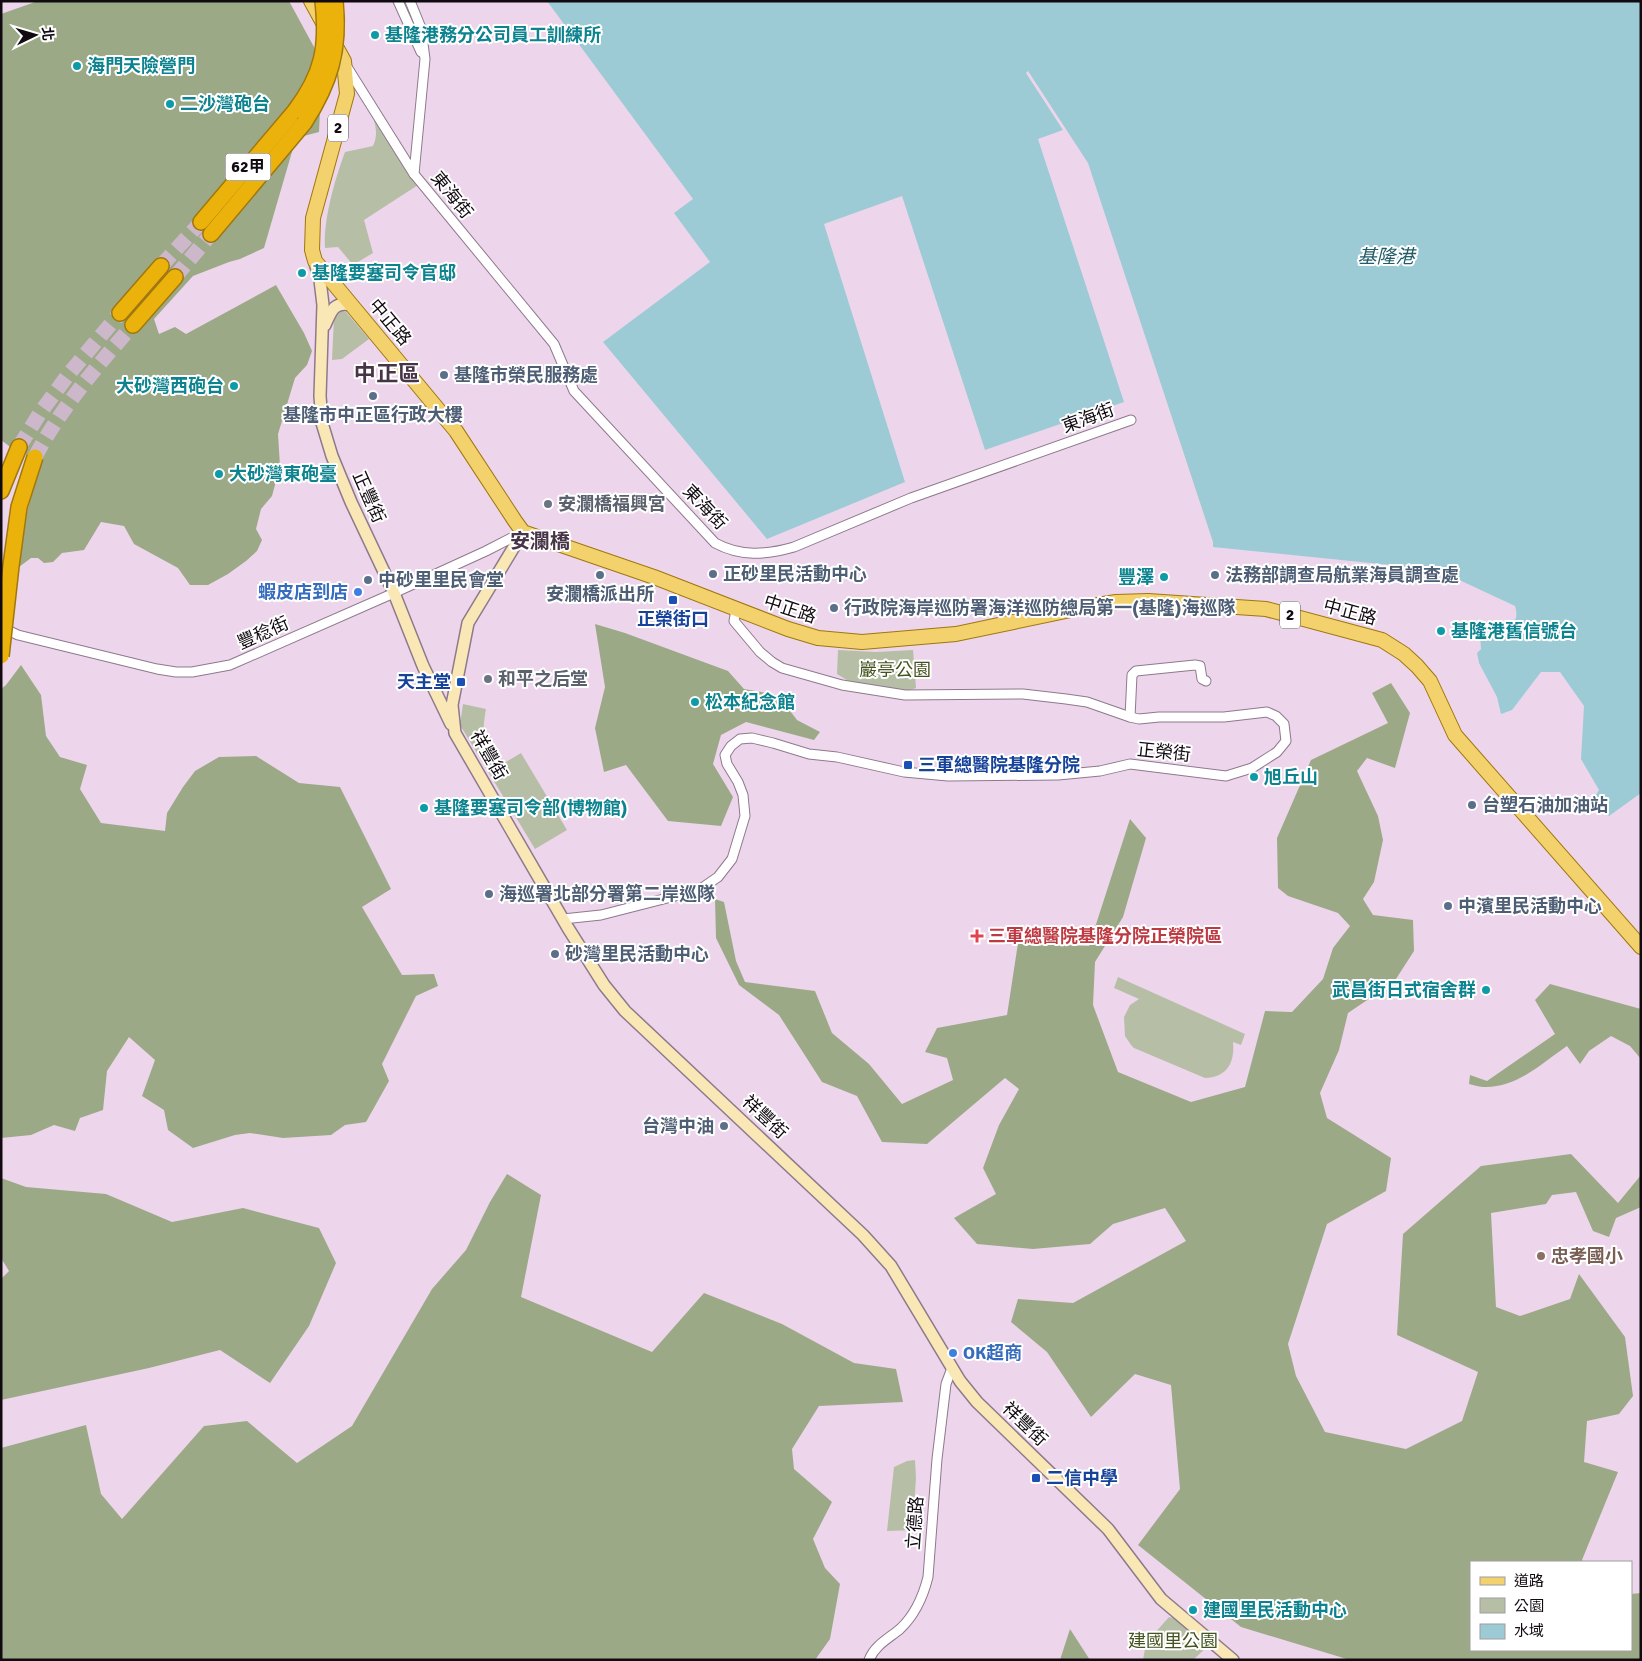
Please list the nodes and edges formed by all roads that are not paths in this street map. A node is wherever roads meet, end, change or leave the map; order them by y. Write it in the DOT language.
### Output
graph roads {
  1 [pos="311,1"];
  2 [pos="323,1"];
  3 [pos="335,1"];
  4 [pos="398,1"];
  5 [pos="410,1"];
  6 [pos="425,58"];
  7 [pos="344,61"];
  8 [pos="299,117"];
  9 [pos="416,139"];
  10 [pos="397,147"];
  11 [pos="414,174"];
  12 [pos="201,222"];
  13 [pos="211,234"];
  14 [pos="315,261"];
  15 [pos="162,266"];
  16 [pos="175,276"];
  17 [pos="351,305"];
  18 [pos="120,313"];
  19 [pos="133,325"];
  20 [pos="323,329"];
  21 [pos="1131,420"];
  22 [pos="20,447"];
  23 [pos="35,457"];
  24 [pos="1,491"];
  25 [pos="523,532"];
  26 [pos="394,593"];
  27 [pos="736,610"];
  28 [pos="1,627"];
  29 [pos="1,656"];
  30 [pos="1206,681"];
  31 [pos="454,692"];
  32 [pos="436,693"];
  33 [pos="1130,717"];
  34 [pos="456,733"];
  35 [pos="563,919"];
  36 [pos="1641,947"];
  37 [pos="952,1368"];
  38 [pos="870,1660"];
  39 [pos="1234,1660"];
  1 -- 7 [label="main road, 2"];
  2 -- 8 [label="highway, 62甲, bridge"];
  3 -- 8 [label="highway, 62甲, bridge"];
  4 -- 6 [label="street"];
  5 -- 6 [label="street, 東海街"];
  6 -- 9 [label="street, 東海街"];
  7 -- 10 [label="street, 東海街"];
  7 -- 14 [label="main road, 2"];
  8 -- 12 [label="highway, 62甲"];
  8 -- 13 [label="highway, 62甲"];
  9 -- 10 [label="street"];
  9 -- 11 [label="street, 東海街"];
  10 -- 11 [label="street, 東海街"];
  11 -- 21 [label="street, 東海街"];
  14 -- 17 [label="main road, 中正路"];
  14 -- 20 [label="street, 正豐街"];
  15 -- 18 [label="highway"];
  16 -- 19 [label="highway"];
  17 -- 20 [label="street"];
  17 -- 25 [label="main road, 中正路"];
  20 -- 26 [label="street, 正豐街"];
  22 -- 24 [label="highway"];
  23 -- 29 [label="highway, bridge"];
  25 -- 26 [label="street, 豐稔街"];
  25 -- 27 [label="main road, 中正路 / 2"];
  25 -- 31 [label="street, 祥豐街"];
  26 -- 28 [label="street, 豐稔街"];
  26 -- 32 [label="street, 正豐街"];
  27 -- 33 [label="street, 正榮街"];
  27 -- 36 [label="main road, 中正路 / 2"];
  30 -- 33 [label="street"];
  31 -- 32 [label="street"];
  31 -- 34 [label="street, 祥豐街"];
  32 -- 34 [label="street, 正豐街"];
  33 -- 35 [label="street, 正榮街"];
  34 -- 35 [label="street, 祥豐街"];
  35 -- 37 [label="street, 祥豐街"];
  37 -- 38 [label="street, 立德路"];
  37 -- 39 [label="street, 祥豐街"];
}
